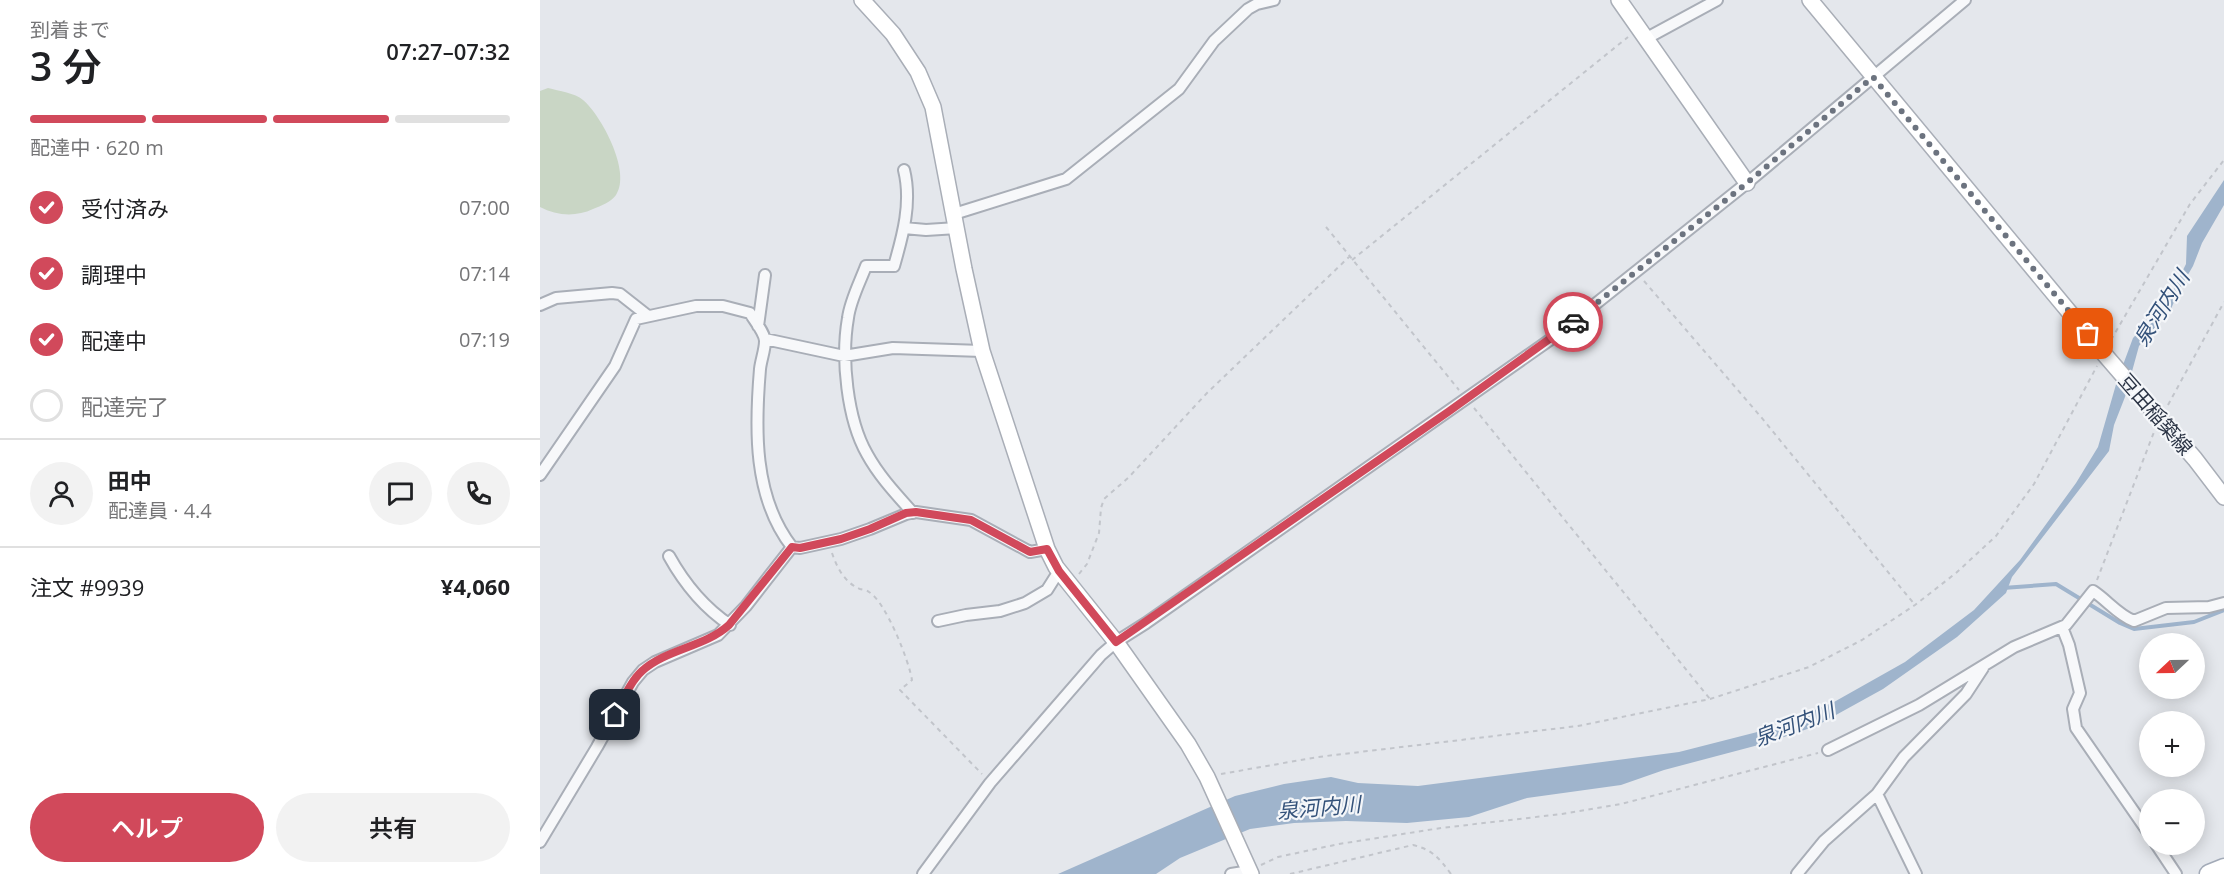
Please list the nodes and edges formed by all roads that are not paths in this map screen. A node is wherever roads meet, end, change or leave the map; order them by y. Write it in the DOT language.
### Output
graph roads {
  1 [pos="861,0"];
  2 [pos="1274,0"];
  3 [pos="1619,0"];
  4 [pos="1717,0"];
  5 [pos="1810,0"];
  6 [pos="1965,0"];
  7 [pos="1643,33"];
  8 [pos="1873,77"];
  9 [pos="904,170"];
  10 [pos="1747,183"];
  11 [pos="956,221"];
  12 [pos="904,228"];
  13 [pos="765,275"];
  14 [pos="542,300"];
  15 [pos="648,316"];
  16 [pos="758,326"];
  17 [pos="765,339"];
  18 [pos="982,351"];
  19 [pos="844,356"];
  20 [pos="540,475"];
  21 [pos="2224,497"];
  22 [pos="913,513"];
  23 [pos="792,547"];
  24 [pos="1047,549"];
  25 [pos="669,556"];
  26 [pos="1059,571"];
  27 [pos="2224,603"];
  28 [pos="938,621"];
  29 [pos="729,625"];
  30 [pos="2062,627"];
  31 [pos="1116,642"];
  32 [pos="1985,665"];
  33 [pos="1828,750"];
  34 [pos="1877,794"];
  35 [pos="2139,819"];
  36 [pos="540,842"];
  37 [pos="2163,855"];
  38 [pos="2224,868"];
  39 [pos="1251,872"];
  40 [pos="923,874"];
  41 [pos="1231,874"];
  42 [pos="1797,874"];
  43 [pos="1916,874"];
  44 [pos="2176,874"];
  45 [pos="2209,874"];
  1 -- 11 [label="street"];
  2 -- 11 [label="street"];
  3 -- 7 [label="street"];
  4 -- 7 [label="street"];
  5 -- 8 [label="street, 豆田稲築線"];
  6 -- 8 [label="street"];
  7 -- 10 [label="street"];
  8 -- 10 [label="street"];
  8 -- 21 [label="street, 豆田稲築線"];
  9 -- 12 [label="street"];
  10 -- 31 [label="street"];
  11 -- 12 [label="street"];
  11 -- 18 [label="street"];
  12 -- 19 [label="street"];
  13 -- 16 [label="street"];
  14 -- 15 [label="street"];
  15 -- 16 [label="street"];
  15 -- 20 [label="street"];
  16 -- 17 [label="street"];
  17 -- 19 [label="street"];
  17 -- 23 [label="street"];
  18 -- 19 [label="street"];
  18 -- 24 [label="street"];
  19 -- 22 [label="street"];
  22 -- 23 [label="street"];
  22 -- 24 [label="street"];
  23 -- 29 [label="street"];
  24 -- 26 [label="street"];
  25 -- 29 [label="street"];
  26 -- 28 [label="street"];
  26 -- 31 [label="street"];
  27 -- 30 [label="street"];
  29 -- 36 [label="street"];
  30 -- 32 [label="street"];
  30 -- 35 [label="street"];
  31 -- 39 [label="street"];
  31 -- 40 [label="street"];
  32 -- 33 [label="street"];
  32 -- 34 [label="street"];
  34 -- 42 [label="street"];
  34 -- 43 [label="street"];
  37 -- 44 [label="street"];
  38 -- 45 [label="main road"];
  39 -- 41 [label="street"];
}
